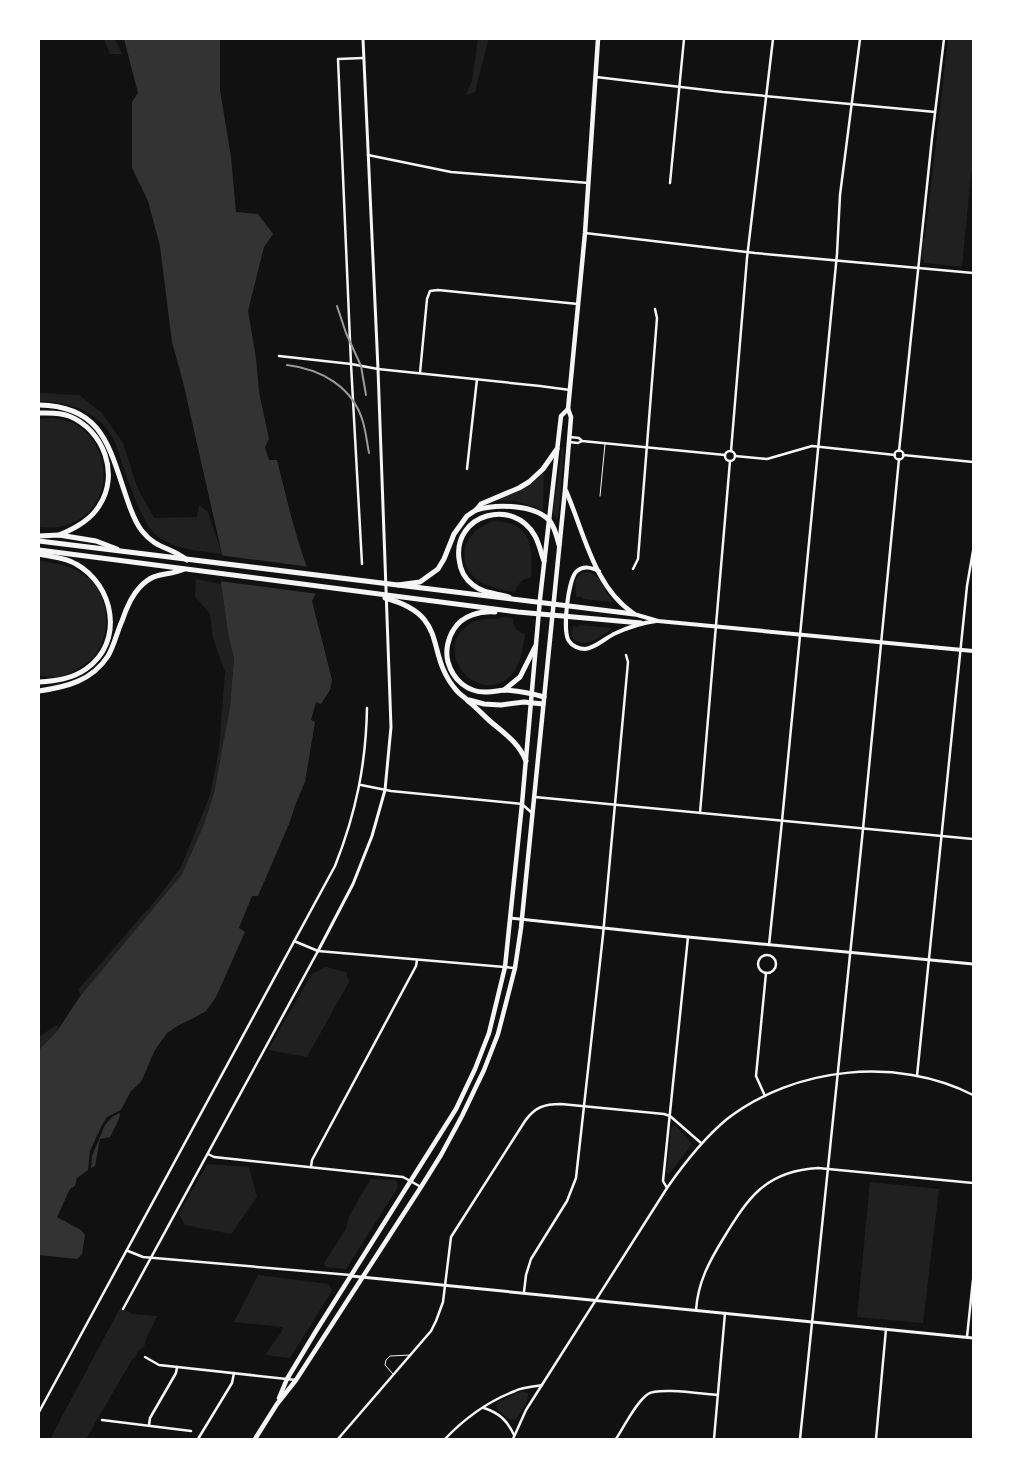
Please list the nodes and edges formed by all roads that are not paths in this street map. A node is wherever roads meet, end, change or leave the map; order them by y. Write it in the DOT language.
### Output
graph roads {
  1 [pos="363,39"];
  2 [pos="598,39"];
  3 [pos="684,39"];
  4 [pos="772,39"];
  5 [pos="860,39"];
  6 [pos="944,39"];
  7 [pos="363,58"];
  8 [pos="596,77"];
  9 [pos="680,87"];
  10 [pos="766,96"];
  11 [pos="853,104"];
  12 [pos="935,112"];
  13 [pos="368,155"];
  14 [pos="589,183"];
  15 [pos="670,183"];
  16 [pos="585,233"];
  17 [pos="748,253"];
  18 [pos="836,261"];
  19 [pos="918,268"];
  20 [pos="973,273"];
  21 [pos="579,304"];
  22 [pos="654,309"];
  23 [pos="279,356"];
  24 [pos="351,364"];
  25 [pos="378,369"];
  26 [pos="420,373"];
  27 [pos="476,379"];
  28 [pos="570,390"];
  29 [pos="39,405"];
  30 [pos="568,409"];
  31 [pos="39,413"];
  32 [pos="569,440"];
  33 [pos="605,443"];
  34 [pos="646,446"];
  35 [pos="818,447"];
  36 [pos="557,449"];
  37 [pos="731,451"];
  38 [pos="899,451"];
  39 [pos="895,454"];
  40 [pos="725,455"];
  41 [pos="903,455"];
  42 [pos="735,456"];
  43 [pos="898,459"];
  44 [pos="730,460"];
  45 [pos="973,462"];
  46 [pos="468,469"];
  47 [pos="565,490"];
  48 [pos="600,496"];
  49 [pos="476,510"];
  50 [pos="548,519"];
  51 [pos="59,535"];
  52 [pos="40,538"];
  53 [pos="559,545"];
  54 [pos="973,551"];
  55 [pos="39,552"];
  56 [pos="122,552"];
  57 [pos="187,560"];
  58 [pos="544,562"];
  59 [pos="362,564"];
  60 [pos="185,569"];
  61 [pos="633,570"];
  62 [pos="599,571"];
  63 [pos="396,586"];
  64 [pos="394,598"];
  65 [pos="519,601"];
  66 [pos="518,612"];
  67 [pos="634,614"];
  68 [pos="658,621"];
  69 [pos="642,623"];
  70 [pos="716,627"];
  71 [pos="800,635"];
  72 [pos="881,642"];
  73 [pos="535,647"];
  74 [pos="960,650"];
  75 [pos="973,651"];
  76 [pos="626,656"];
  77 [pos="39,682"];
  78 [pos="504,690"];
  79 [pos="39,691"];
  80 [pos="533,693"];
  81 [pos="544,698"];
  82 [pos="468,700"];
  83 [pos="532,703"];
  84 [pos="543,704"];
  85 [pos="367,708"];
  86 [pos="526,761"];
  87 [pos="360,785"];
  88 [pos="385,790"];
  89 [pos="535,797"];
  90 [pos="522,804"];
  91 [pos="616,805"];
  92 [pos="533,813"];
  93 [pos="700,813"];
  94 [pos="782,822"];
  95 [pos="863,829"];
  96 [pos="941,836"];
  97 [pos="973,839"];
  98 [pos="510,918"];
  99 [pos="522,919"];
  100 [pos="604,929"];
  101 [pos="688,937"];
  102 [pos="294,941"];
  103 [pos="769,945"];
  104 [pos="318,951"];
  105 [pos="849,952"];
  106 [pos="418,960"];
  107 [pos="928,960"];
  108 [pos="973,964"];
  109 [pos="505,967"];
  110 [pos="515,968"];
  111 [pos="766,973"];
  112 [pos="837,1074"];
  113 [pos="917,1076"];
  114 [pos="973,1094"];
  115 [pos="765,1096"];
  116 [pos="585,1106"];
  117 [pos="670,1116"];
  118 [pos="701,1144"];
  119 [pos="208,1154"];
  120 [pos="311,1167"];
  121 [pos="827,1169"];
  122 [pos="411,1181"];
  123 [pos="973,1183"];
  124 [pos="421,1187"];
  125 [pos="667,1188"];
  126 [pos="127,1250"];
  127 [pos="152,1256"];
  128 [pos="351,1276"];
  129 [pos="363,1277"];
  130 [pos="973,1280"];
  131 [pos="446,1285"];
  132 [pos="524,1292"];
  133 [pos="596,1300"];
  134 [pos="123,1309"];
  135 [pos="696,1310"];
  136 [pos="725,1312"];
  137 [pos="812,1321"];
  138 [pos="886,1329"];
  139 [pos="967,1337"];
  140 [pos="973,1338"];
  141 [pos="411,1355"];
  142 [pos="145,1357"];
  143 [pos="177,1367"];
  144 [pos="234,1373"];
  145 [pos="394,1375"];
  146 [pos="287,1379"];
  147 [pos="296,1380"];
  148 [pos="542,1385"];
  149 [pos="718,1395"];
  150 [pos="277,1404"];
  151 [pos="484,1408"];
  152 [pos="39,1412"];
  153 [pos="102,1420"];
  154 [pos="149,1425"];
  155 [pos="191,1431"];
  156 [pos="514,1435"];
  157 [pos="198,1439"];
  158 [pos="255,1439"];
  159 [pos="338,1439"];
  160 [pos="445,1439"];
  161 [pos="513,1439"];
  162 [pos="616,1439"];
  163 [pos="714,1439"];
  164 [pos="800,1439"];
  165 [pos="876,1439"];
  1 -- 7 [label="street"];
  2 -- 8 [label="main road"];
  3 -- 9 [label="street"];
  4 -- 10 [label="street"];
  5 -- 11 [label="street"];
  6 -- 12 [label="street"];
  7 -- 13 [label="street"];
  7 -- 24 [label="street"];
  8 -- 9 [label="street"];
  8 -- 14 [label="main road"];
  9 -- 10 [label="street"];
  9 -- 15 [label="street"];
  10 -- 11 [label="street"];
  10 -- 17 [label="street"];
  11 -- 12 [label="street"];
  11 -- 18 [label="street"];
  12 -- 19 [label="street"];
  13 -- 14 [label="street"];
  13 -- 25 [label="street"];
  14 -- 16 [label="main road"];
  16 -- 17 [label="street"];
  16 -- 21 [label="main road"];
  17 -- 18 [label="street"];
  17 -- 37 [label="street"];
  18 -- 19 [label="street"];
  18 -- 35 [label="street"];
  19 -- 20 [label="street"];
  19 -- 38 [label="street"];
  21 -- 26 [label="street"];
  21 -- 28 [label="main road"];
  22 -- 34 [label="street"];
  23 -- 24 [label="street"];
  24 -- 25 [label="street"];
  24 -- 59 [label="street"];
  25 -- 26 [label="street"];
  25 -- 88 [label="street"];
  26 -- 27 [label="street"];
  27 -- 28 [label="street"];
  27 -- 46 [label="street"];
  28 -- 30 [label="main road"];
  29 -- 57 [label="highway"];
  30 -- 32 [label="main road"];
  30 -- 36 [label="main road"];
  31 -- 51 [label="highway"];
  32 -- 33 [label="street"];
  32 -- 47 [label="main road"];
  33 -- 34 [label="street"];
  33 -- 48 [label="lane"];
  34 -- 40 [label="street"];
  34 -- 61 [label="street"];
  35 -- 39 [label="street"];
  35 -- 42 [label="street"];
  35 -- 71 [label="street"];
  36 -- 49 [label="highway"];
  36 -- 50 [label="main road"];
  37 -- 40 [label="street"];
  37 -- 42 [label="street"];
  38 -- 39 [label="street"];
  38 -- 41 [label="street"];
  39 -- 43 [label="street"];
  40 -- 44 [label="street"];
  41 -- 43 [label="street"];
  41 -- 45 [label="street"];
  42 -- 44 [label="street"];
  43 -- 72 [label="street"];
  44 -- 70 [label="street"];
  47 -- 53 [label="main road"];
  47 -- 62 [label="main road"];
  49 -- 50 [label="highway"];
  49 -- 63 [label="highway"];
  50 -- 53 [label="highway"];
  50 -- 58 [label="main road"];
  51 -- 52 [label="highway"];
  51 -- 56 [label="highway"];
  52 -- 56 [label="highway"];
  53 -- 81 [label="main road"];
  54 -- 74 [label="street"];
  55 -- 60 [label="highway"];
  55 -- 77 [label="highway"];
  56 -- 57 [label="highway"];
  57 -- 63 [label="highway"];
  58 -- 65 [label="highway"];
  58 -- 73 [label="main road"];
  60 -- 64 [label="highway"];
  60 -- 79 [label="highway"];
  62 -- 67 [label="main road"];
  62 -- 69 [label="main road"];
  63 -- 65 [label="highway"];
  64 -- 66 [label="highway"];
  64 -- 82 [label="highway"];
  65 -- 67 [label="highway"];
  66 -- 69 [label="highway"];
  66 -- 78 [label="highway"];
  67 -- 68 [label="main road"];
  68 -- 69 [label="main road"];
  68 -- 70 [label="main road"];
  70 -- 71 [label="main road"];
  70 -- 93 [label="street"];
  71 -- 72 [label="main road"];
  71 -- 94 [label="street"];
  72 -- 74 [label="main road"];
  72 -- 95 [label="street"];
  73 -- 78 [label="highway"];
  73 -- 80 [label="main road"];
  74 -- 75 [label="main road"];
  74 -- 96 [label="street"];
  76 -- 91 [label="street"];
  78 -- 80 [label="highway"];
  80 -- 81 [label="highway"];
  80 -- 83 [label="main road"];
  81 -- 84 [label="main road"];
  82 -- 83 [label="highway"];
  82 -- 86 [label="highway"];
  83 -- 84 [label="highway"];
  83 -- 86 [label="main road"];
  84 -- 89 [label="main road"];
  85 -- 87 [label="street"];
  86 -- 90 [label="main road"];
  87 -- 88 [label="street"];
  87 -- 102 [label="street"];
  88 -- 90 [label="street"];
  88 -- 104 [label="street"];
  89 -- 91 [label="street"];
  89 -- 92 [label="main road"];
  90 -- 92 [label="street"];
  90 -- 98 [label="main road"];
  91 -- 93 [label="street"];
  91 -- 100 [label="street"];
  92 -- 99 [label="main road"];
  93 -- 94 [label="street"];
  94 -- 95 [label="street"];
  94 -- 103 [label="street"];
  95 -- 96 [label="street"];
  95 -- 105 [label="street"];
  96 -- 97 [label="street"];
  96 -- 107 [label="street"];
  98 -- 99 [label="street"];
  98 -- 109 [label="main road"];
  99 -- 100 [label="street"];
  99 -- 110 [label="main road"];
  100 -- 101 [label="street"];
  100 -- 116 [label="street"];
  101 -- 103 [label="street"];
  101 -- 117 [label="street"];
  102 -- 104 [label="street"];
  102 -- 126 [label="street"];
  103 -- 105 [label="street"];
  104 -- 106 [label="street"];
  104 -- 119 [label="street"];
  105 -- 107 [label="street"];
  105 -- 112 [label="street"];
  106 -- 109 [label="street"];
  106 -- 120 [label="street"];
  107 -- 108 [label="street"];
  107 -- 113 [label="street"];
  109 -- 110 [label="street"];
  109 -- 122 [label="main road"];
  110 -- 124 [label="main road"];
  111 -- 111 [label="street"];
  111 -- 115 [label="street"];
  112 -- 113 [label="street"];
  112 -- 115 [label="street"];
  112 -- 121 [label="street"];
  113 -- 114 [label="street"];
  115 -- 118 [label="street"];
  116 -- 117 [label="street"];
  116 -- 131 [label="street"];
  116 -- 132 [label="street"];
  117 -- 118 [label="street"];
  117 -- 125 [label="street"];
  118 -- 125 [label="street"];
  119 -- 120 [label="street"];
  119 -- 127 [label="street"];
  120 -- 122 [label="street"];
  121 -- 123 [label="street"];
  121 -- 135 [label="street"];
  121 -- 137 [label="street"];
  122 -- 124 [label="street"];
  122 -- 128 [label="main road"];
  124 -- 129 [label="main road"];
  125 -- 133 [label="street"];
  126 -- 127 [label="street"];
  126 -- 152 [label="street"];
  127 -- 128 [label="street"];
  127 -- 134 [label="street"];
  128 -- 129 [label="street"];
  128 -- 146 [label="main road"];
  129 -- 131 [label="street"];
  129 -- 147 [label="main road"];
  130 -- 139 [label="street"];
  131 -- 132 [label="street"];
  131 -- 141 [label="street"];
  132 -- 133 [label="street"];
  133 -- 135 [label="street"];
  133 -- 148 [label="street"];
  135 -- 136 [label="street"];
  136 -- 137 [label="street"];
  136 -- 149 [label="street"];
  137 -- 138 [label="street"];
  137 -- 164 [label="street"];
  138 -- 139 [label="street"];
  138 -- 165 [label="street"];
  139 -- 140 [label="street"];
  141 -- 145 [label="street"];
  141 -- 145 [label="lane"];
  142 -- 143 [label="street"];
  143 -- 144 [label="street"];
  143 -- 154 [label="street"];
  144 -- 146 [label="street"];
  144 -- 157 [label="street"];
  145 -- 159 [label="street"];
  146 -- 147 [label="street"];
  146 -- 150 [label="main road"];
  147 -- 150 [label="main road"];
  148 -- 151 [label="street"];
  148 -- 156 [label="street"];
  149 -- 162 [label="street"];
  149 -- 163 [label="street"];
  150 -- 158 [label="main road"];
  151 -- 156 [label="street"];
  151 -- 160 [label="street"];
  153 -- 154 [label="street"];
  154 -- 155 [label="street"];
  156 -- 161 [label="street"];
}
